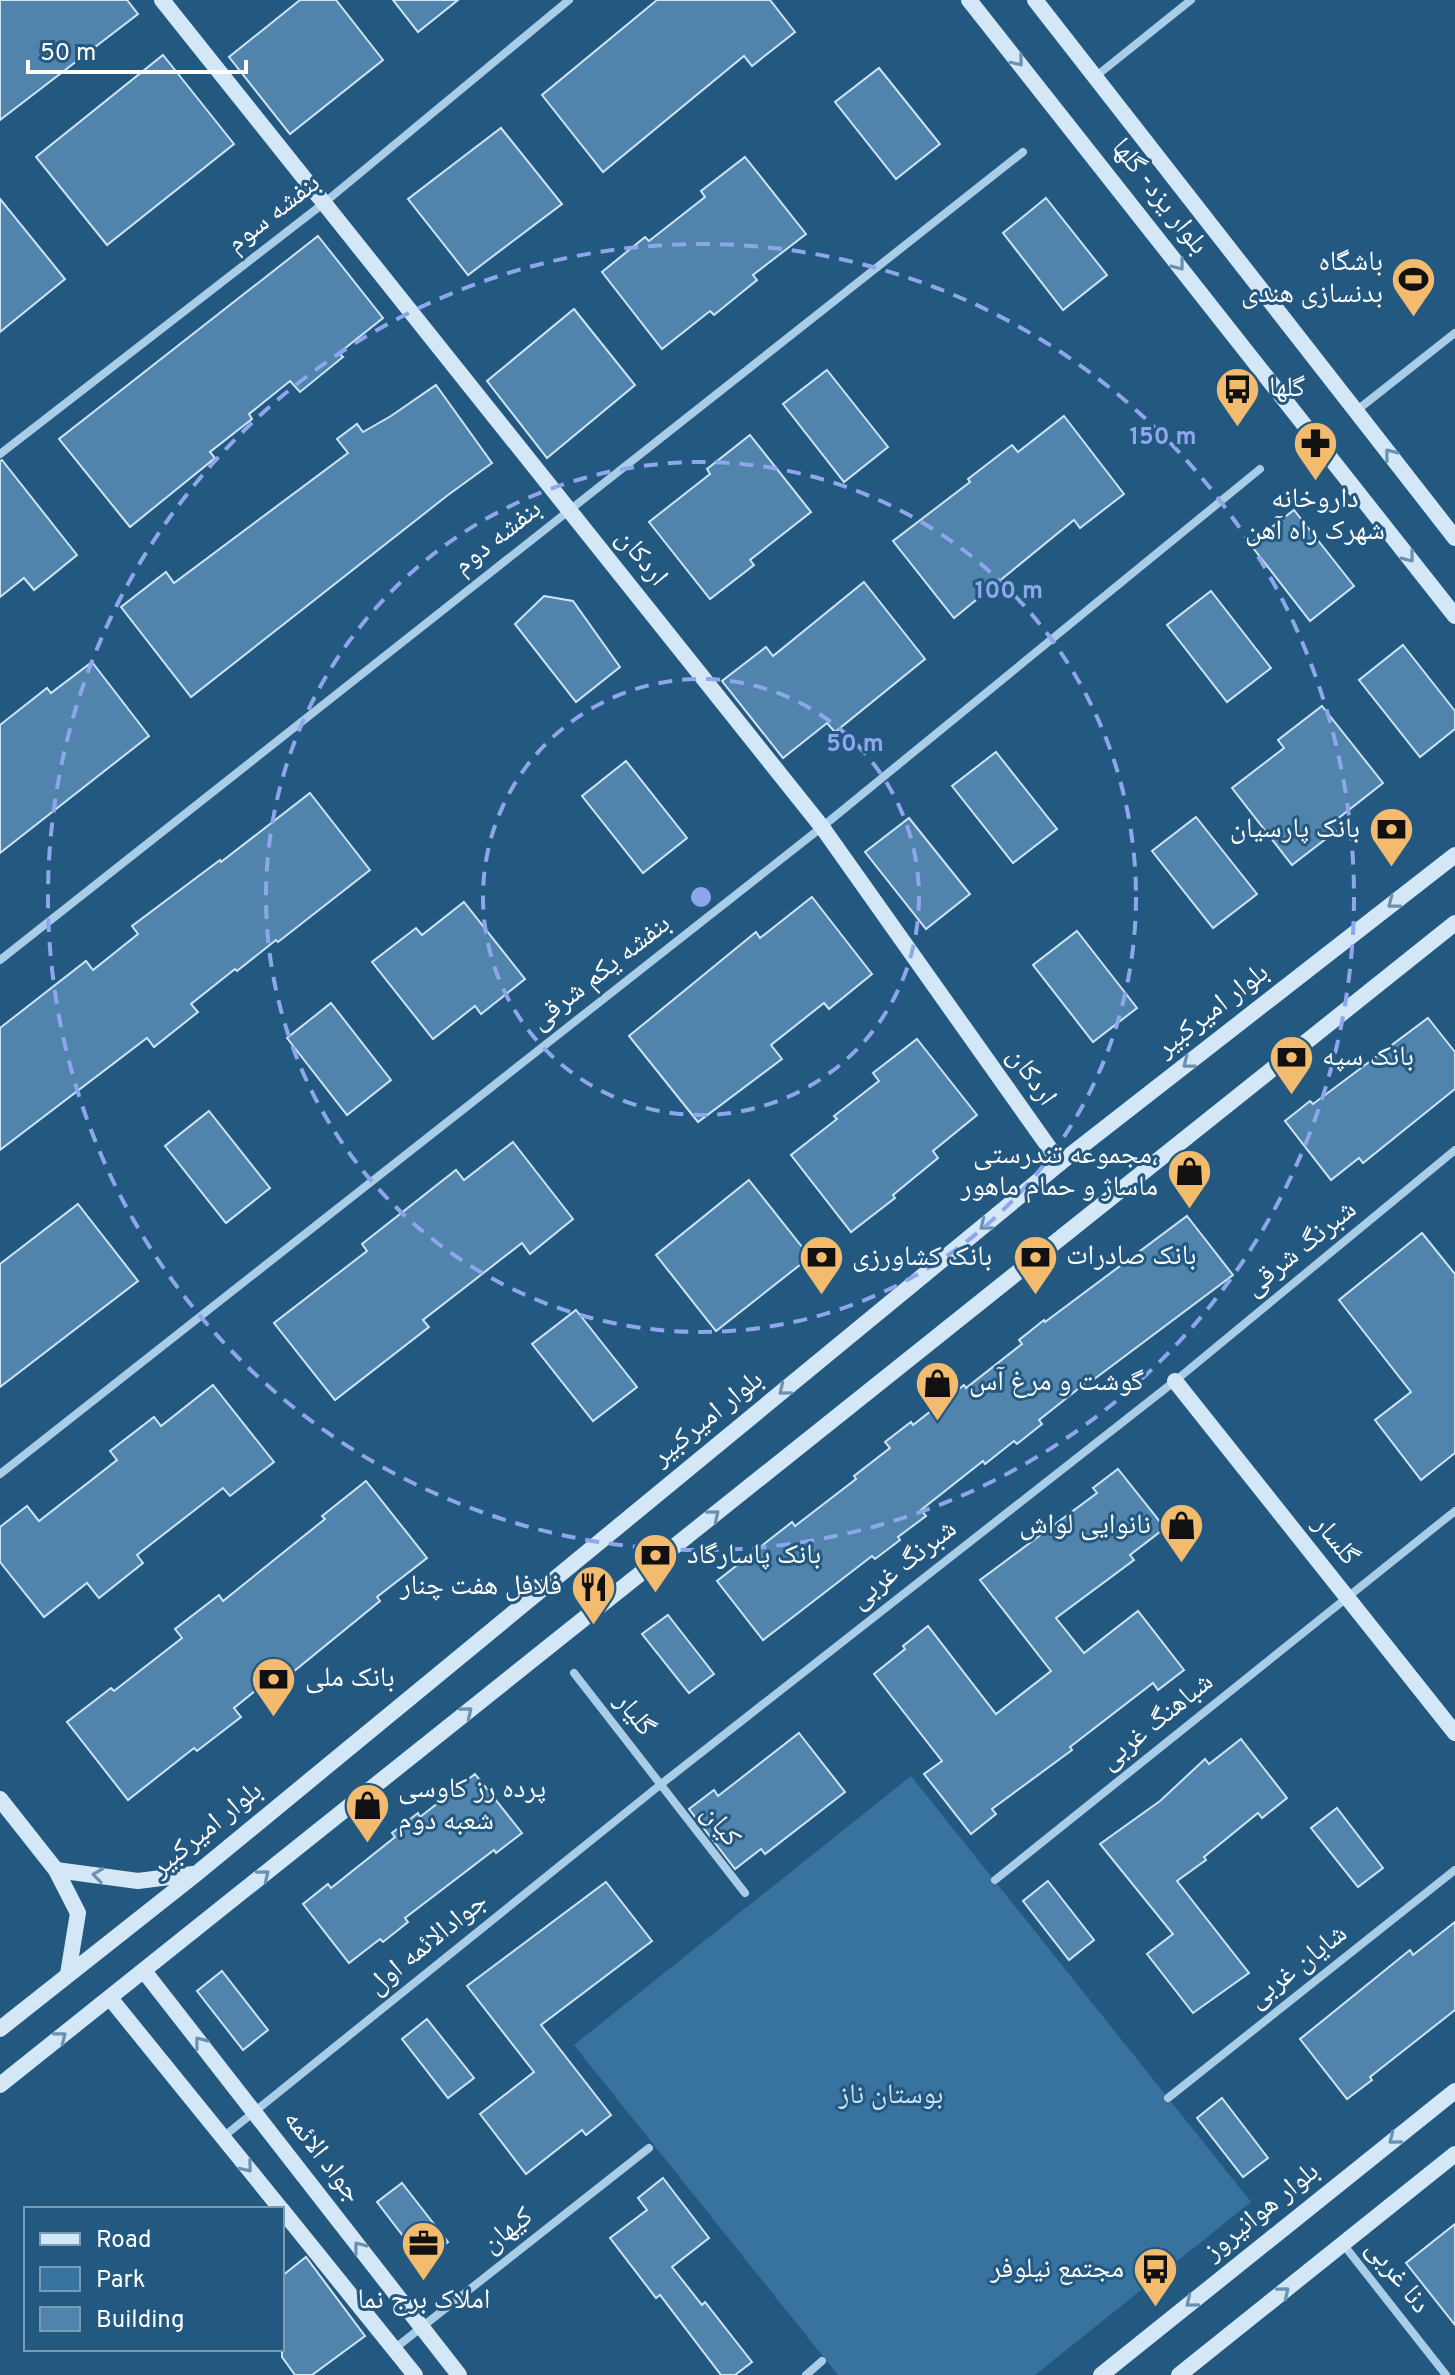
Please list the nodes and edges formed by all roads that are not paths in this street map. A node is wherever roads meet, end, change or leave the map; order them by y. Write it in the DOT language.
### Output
graph roads {
  1 [pos="162,0"];
  2 [pos="569,0"];
  3 [pos="969,0"];
  4 [pos="1035,0"];
  5 [pos="1191,0"];
  6 [pos="1095,77"];
  7 [pos="1023,152"];
  8 [pos="324,203"];
  9 [pos="1455,333"];
  10 [pos="1356,411"];
  11 [pos="0,454"];
  12 [pos="1260,469"];
  13 [pos="569,510"];
  14 [pos="1455,538"];
  15 [pos="1455,616"];
  16 [pos="822,827"];
  17 [pos="1455,855"];
  18 [pos="1455,923"];
  19 [pos="0,960"];
  20 [pos="1455,1150"];
  21 [pos="1060,1163"];
  22 [pos="1175,1381"];
  23 [pos="0,1474"];
  24 [pos="1455,1511"];
  25 [pos="1347,1598"];
  26 [pos="574,1673"];
  27 [pos="1455,1733"];
  28 [pos="660,1785"];
  29 [pos="0,1799"];
  30 [pos="56,1870"];
  31 [pos="1455,1870"];
  32 [pos="196,1874"];
  33 [pos="995,1880"];
  34 [pos="745,1893"];
  35 [pos="144,1971"];
  36 [pos="68,1974"];
  37 [pos="110,1998"];
  38 [pos="0,2029"];
  39 [pos="0,2085"];
  40 [pos="1455,2091"];
  41 [pos="1168,2098"];
  42 [pos="254,2112"];
  43 [pos="223,2137"];
  44 [pos="649,2148"];
  45 [pos="1455,2154"];
  46 [pos="280,2207"];
  47 [pos="284,2212"];
  48 [pos="1343,2244"];
  49 [pos="421,2327"];
  50 [pos="394,2349"];
  51 [pos="822,2361"];
  52 [pos="415,2375"];
  53 [pos="459,2375"];
  54 [pos="806,2375"];
  55 [pos="1101,2375"];
  56 [pos="1179,2375"];
  57 [pos="1446,2375"];
  1 -- 8 [label="main road, اردکان"];
  2 -- 8 [label="street, بنفشه سوم"];
  3 -- 15 [label="main road, بلوار یزد- گلها, one-way"];
  4 -- 6 [label="main road, بلوار یزد- گلها"];
  5 -- 6 [label="street"];
  6 -- 10 [label="main road, بلوار یزد- گلها"];
  7 -- 13 [label="street, بنفشه دوم"];
  8 -- 11 [label="street, بنفشه سوم"];
  8 -- 13 [label="main road, اردکان"];
  9 -- 10 [label="street"];
  14 -- 10 [label="main road, بلوار یزد- گلها, one-way"];
  12 -- 16 [label="street, بنفشه یکم شرقی"];
  13 -- 16 [label="main road, اردکان"];
  13 -- 19 [label="street, بنفشه دوم"];
  16 -- 21 [label="main road, اردکان"];
  16 -- 23 [label="street, بنفشه یکم شرقی"];
  17 -- 21 [label="main road, بلوار امیرکبیر, one-way"];
  35 -- 18 [label="main road, one-way"];
  20 -- 22 [label="street, شبرنگ شرقی"];
  21 -- 32 [label="main road, بلوار امیرکبیر, one-way"];
  22 -- 25 [label="main road, گلسار"];
  22 -- 28 [label="street, شبرنگ غربی"];
  24 -- 25 [label="street, شباهنگ غربی"];
  25 -- 27 [label="main road, گلسار"];
  25 -- 33 [label="street, شباهنگ غربی"];
  26 -- 28 [label="street, گلیار"];
  28 -- 34 [label="street, کیان"];
  28 -- 42 [label="street, جوادالائمه اول"];
  29 -- 30 [label="main road"];
  32 -- 30 [label="main road, one-way"];
  30 -- 36 [label="main road"];
  31 -- 41 [label="street, شایان غربی"];
  32 -- 36 [label="main road, بلوار امیرکبیر"];
  35 -- 37 [label="main road"];
  42 -- 35 [label="main road, جواد الائمه, one-way"];
  36 -- 38 [label="main road, بلوار امیرکبیر"];
  39 -- 37 [label="main road, one-way"];
  37 -- 43 [label="main road"];
  40 -- 55 [label="main road, بلوار هوانیروز, one-way"];
  42 -- 43 [label="street, جوادالائمه اول"];
  49 -- 42 [label="main road, جواد الائمه, one-way"];
  43 -- 46 [label="main road, one-way"];
  44 -- 49 [label="street, کیهان"];
  45 -- 48 [label="main road"];
  47 -- 50 [label="main road"];
  56 -- 48 [label="main road, one-way"];
  48 -- 57 [label="street, دنا غربی"];
  49 -- 50 [label="street, کیهان"];
  49 -- 53 [label="main road, جواد الائمه"];
  50 -- 52 [label="main road"];
  51 -- 54 [label="street"];
}
